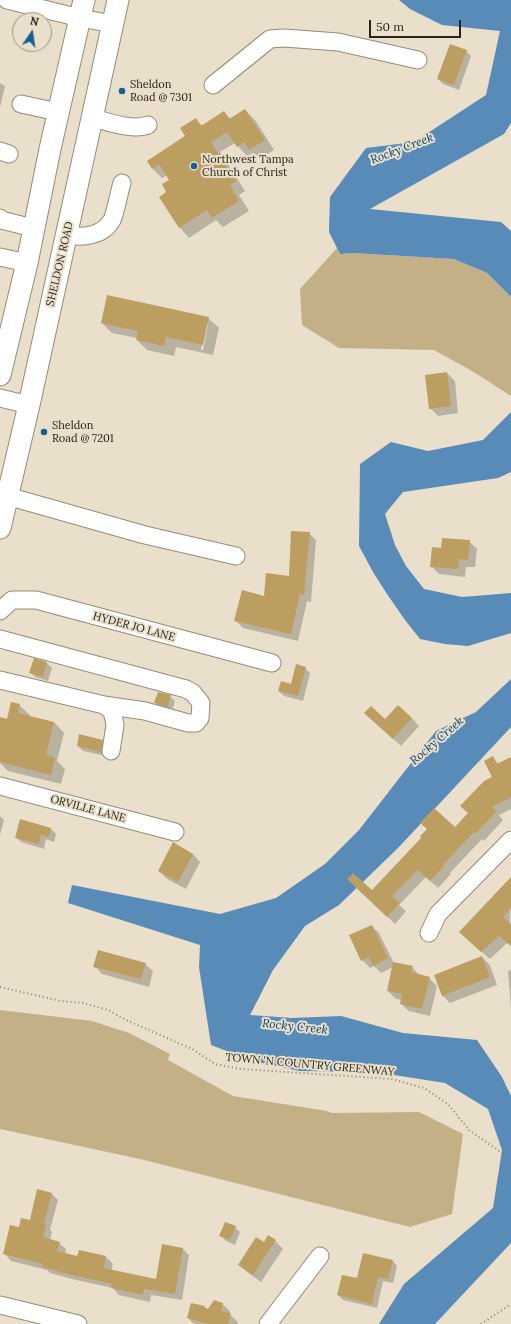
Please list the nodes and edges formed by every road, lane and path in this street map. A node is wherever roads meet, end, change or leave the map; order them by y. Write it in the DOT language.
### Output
graph roads {
  1 [pos="7,0"];
  2 [pos="118,0"];
  3 [pos="82,9"];
  4 [pos="113,24"];
  5 [pos="418,60"];
  6 [pos="213,85"];
  7 [pos="21,104"];
  8 [pos="58,112"];
  9 [pos="93,118"];
  10 [pos="148,125"];
  11 [pos="122,183"];
  12 [pos="0,218"];
  13 [pos="33,228"];
  14 [pos="67,235"];
  15 [pos="0,257"];
  16 [pos="27,263"];
  17 [pos="0,375"];
  18 [pos="0,398"];
  19 [pos="29,405"];
  20 [pos="7,496"];
  21 [pos="0,528"];
  22 [pos="236,556"];
  23 [pos="0,611"];
  24 [pos="0,637"];
  25 [pos="272,663"];
  26 [pos="0,680"];
  27 [pos="104,705"];
  28 [pos="111,751"];
  29 [pos="0,786"];
  30 [pos="176,832"];
  31 [pos="511,840"];
  32 [pos="429,934"];
  33 [pos="0,987"];
  34 [pos="511,1159"];
  35 [pos="320,1256"];
  36 [pos="511,1304"];
  37 [pos="0,1305"];
  38 [pos="78,1324"];
  39 [pos="268,1324"];
  40 [pos="481,1324"];
  1 -- 3 [label="street"];
  2 -- 4 [label="main road, SHELDON ROAD"];
  3 -- 4 [label="street"];
  3 -- 8 [label="main road"];
  4 -- 9 [label="main road, SHELDON ROAD"];
  5 -- 6 [label="street"];
  7 -- 8 [label="street"];
  8 -- 13 [label="main road"];
  9 -- 10 [label="street"];
  9 -- 14 [label="main road, SHELDON ROAD"];
  11 -- 14 [label="street"];
  12 -- 13 [label="street"];
  13 -- 14 [label="main road"];
  13 -- 16 [label="main road"];
  14 -- 19 [label="main road, SHELDON ROAD"];
  15 -- 16 [label="street"];
  16 -- 17 [label="main road"];
  18 -- 19 [label="street"];
  19 -- 20 [label="main road, SHELDON ROAD"];
  20 -- 21 [label="main road, SHELDON ROAD"];
  20 -- 22 [label="street"];
  23 -- 25 [label="street, HYDER JO LANE"];
  24 -- 27 [label="street"];
  26 -- 27 [label="street"];
  27 -- 28 [label="street"];
  29 -- 30 [label="street, ORVILLE LANE"];
  31 -- 32 [label="street"];
  33 -- 34 [label="path, TOWN 'N COUNTRY GREENWAY"];
  35 -- 39 [label="street"];
  36 -- 40 [label="path"];
  37 -- 38 [label="street"];
}
